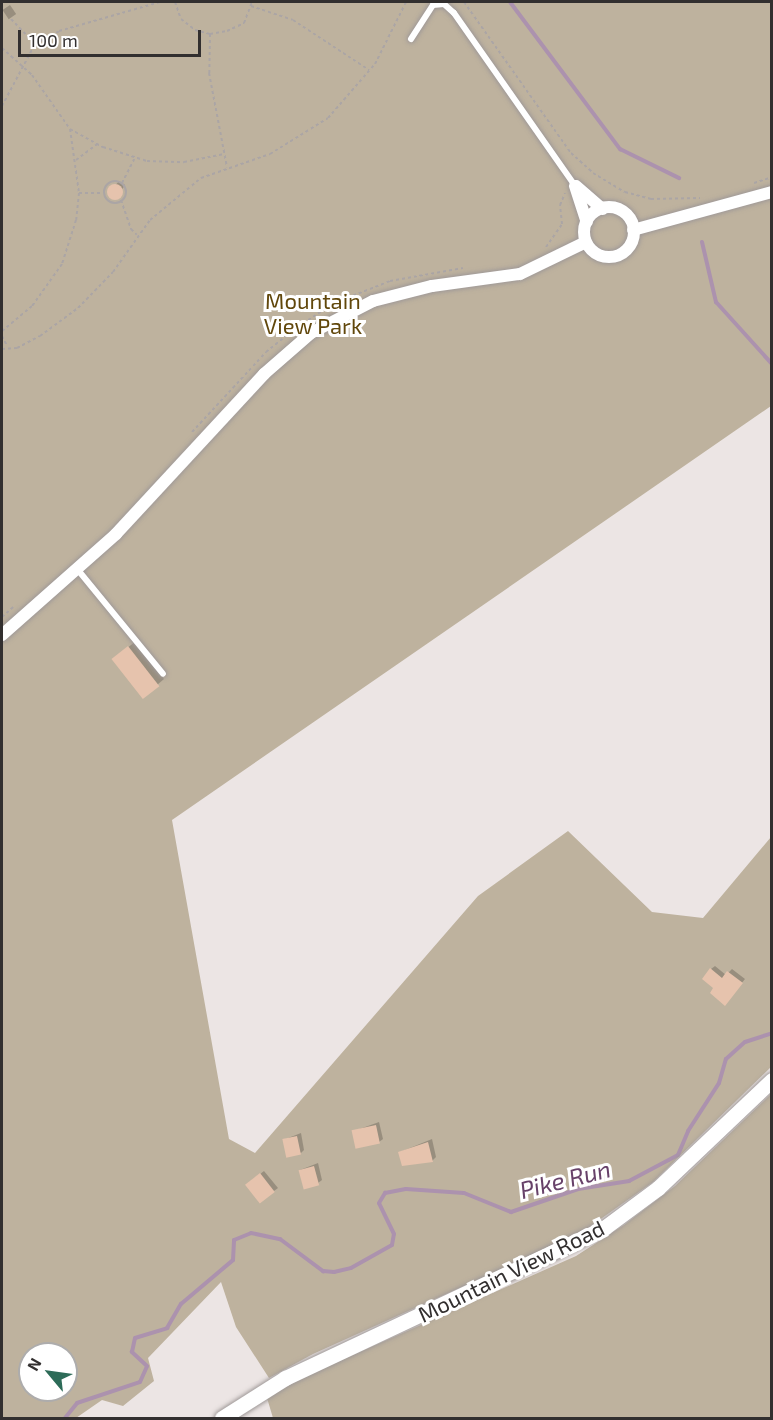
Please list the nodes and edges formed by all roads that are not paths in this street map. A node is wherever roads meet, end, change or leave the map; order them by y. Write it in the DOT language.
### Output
graph roads {
  1 [pos="411,39"];
  2 [pos="572,188"];
  3 [pos="771,192"];
  4 [pos="602,209"];
  5 [pos="587,222"];
  6 [pos="633,230"];
  7 [pos="586,242"];
  8 [pos="78,570"];
  9 [pos="2,635"];
  10 [pos="163,674"];
  11 [pos="771,1080"];
  12 [pos="222,1419"];
  1 -- 2 [label="lane"];
  2 -- 4 [label="street"];
  2 -- 5 [label="street"];
  3 -- 6 [label="street"];
  4 -- 5 [label="street"];
  4 -- 6 [label="street"];
  5 -- 7 [label="street"];
  6 -- 7 [label="street"];
  7 -- 8 [label="street"];
  8 -- 9 [label="street"];
  8 -- 10 [label="lane"];
  11 -- 12 [label="street, Mountain View Road"];
}
